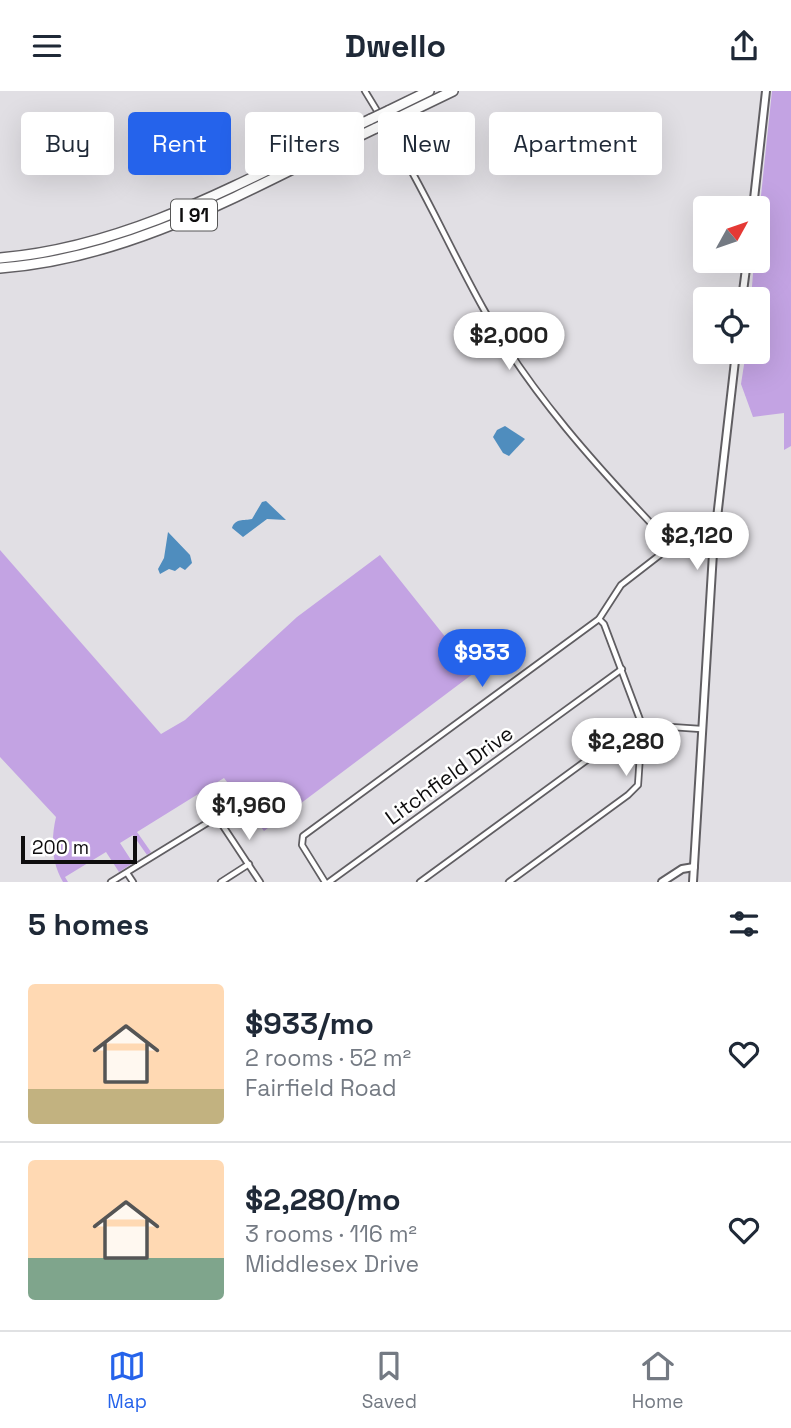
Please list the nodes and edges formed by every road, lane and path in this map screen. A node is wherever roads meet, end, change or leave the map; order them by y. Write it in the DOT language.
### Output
graph roads {
  1 [pos="365,91"];
  2 [pos="429,91"];
  3 [pos="453,91"];
  4 [pos="766,91"];
  5 [pos="395,112"];
  6 [pos="398,112"];
  7 [pos="378,121"];
  8 [pos="374,123"];
  9 [pos="754,196"];
  10 [pos="0,258"];
  11 [pos="0,268"];
  12 [pos="735,364"];
  13 [pos="674,544"];
  14 [pos="713,553"];
  15 [pos="599,619"];
  16 [pos="622,669"];
  17 [pos="642,725"];
  18 [pos="701,729"];
  19 [pos="233,807"];
  20 [pos="217,817"];
  21 [pos="249,864"];
  22 [pos="694,867"];
  23 [pos="127,873"];
  24 [pos="111,882"];
  25 [pos="134,882"];
  26 [pos="221,882"];
  27 [pos="260,882"];
  28 [pos="327,882"];
  29 [pos="420,882"];
  30 [pos="509,882"];
  31 [pos="662,882"];
  32 [pos="693,882"];
  1 -- 13 [label="street"];
  2 -- 5 [label="highway, I 91"];
  3 -- 6 [label="highway, I 91"];
  4 -- 9 [label="street"];
  7 -- 8 [label="highway, I 91, bridge"];
  8 -- 10 [label="highway, I 91"];
  8 -- 11 [label="highway, I 91"];
  12 -- 14 [label="street"];
  13 -- 14 [label="street"];
  13 -- 15 [label="street"];
  14 -- 18 [label="street"];
  15 -- 16 [label="street"];
  15 -- 28 [label="street"];
  16 -- 17 [label="street"];
  16 -- 28 [label="street, Litchfield Drive"];
  17 -- 18 [label="street"];
  17 -- 29 [label="street"];
  17 -- 30 [label="street"];
  18 -- 22 [label="street"];
  19 -- 20 [label="street"];
  20 -- 21 [label="street"];
  20 -- 23 [label="street"];
  21 -- 26 [label="street"];
  21 -- 27 [label="street"];
  22 -- 31 [label="street"];
  22 -- 32 [label="street"];
  23 -- 24 [label="street"];
  23 -- 25 [label="street"];
}
